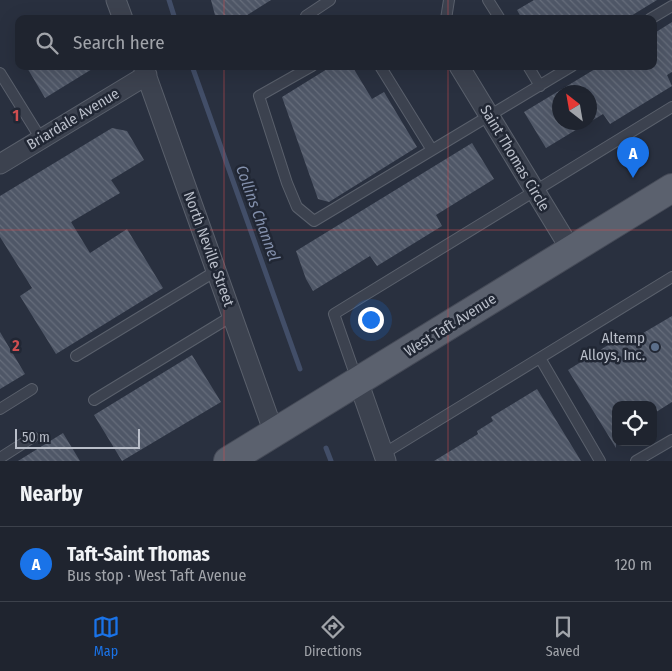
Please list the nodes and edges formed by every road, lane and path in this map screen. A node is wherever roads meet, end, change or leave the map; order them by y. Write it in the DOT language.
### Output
graph roads {
  1 [pos="116,0"];
  2 [pos="330,0"];
  3 [pos="449,0"];
  4 [pos="488,0"];
  5 [pos="672,6"];
  6 [pos="122,15"];
  7 [pos="308,15"];
  8 [pos="447,15"];
  9 [pos="497,15"];
  10 [pos="657,15"];
  11 [pos="305,70"];
  12 [pos="382,70"];
  13 [pos="461,70"];
  14 [pos="530,70"];
  15 [pos="566,70"];
  16 [pos="145,71"];
  17 [pos="0,73"];
  18 [pos="540,86"];
  19 [pos="672,107"];
  20 [pos="489,115"];
  21 [pos="40,139"];
  22 [pos="432,150"];
  23 [pos="0,164"];
  24 [pos="672,188"];
  25 [pos="536,192"];
  26 [pos="571,250"];
  27 [pos="216,271"];
  28 [pos="672,277"];
  29 [pos="232,316"];
  30 [pos="76,356"];
  31 [pos="540,358"];
  32 [pos="358,381"];
  33 [pos="32,389"];
  34 [pos="94,400"];
  35 [pos="0,409"];
  36 [pos="274,433"];
  37 [pos="33,437"];
  38 [pos="672,440"];
  39 [pos="385,457"];
  40 [pos="0,458"];
  41 [pos="228,461"];
  42 [pos="600,461"];
  43 [pos="636,461"];
  1 -- 6 [label="street"];
  2 -- 7 [label="lane"];
  3 -- 8 [label="lane"];
  4 -- 9 [label="lane"];
  5 -- 10 [label="lane"];
  11 -- 22 [label="lane"];
  12 -- 22 [label="lane"];
  13 -- 20 [label="street, Saint Thomas Circle"];
  14 -- 18 [label="lane"];
  15 -- 18 [label="lane"];
  16 -- 21 [label="street, Briardale Avenue"];
  16 -- 27 [label="street, North Neville Street"];
  17 -- 21 [label="lane"];
  18 -- 20 [label="lane"];
  19 -- 25 [label="lane"];
  20 -- 22 [label="lane"];
  20 -- 25 [label="street, Saint Thomas Circle"];
  21 -- 23 [label="street, Briardale Avenue"];
  24 -- 26 [label="main road, West Taft Avenue"];
  25 -- 26 [label="street, Saint Thomas Circle"];
  25 -- 32 [label="lane"];
  26 -- 32 [label="main road, West Taft Avenue"];
  27 -- 29 [label="street, North Neville Street"];
  27 -- 30 [label="lane"];
  28 -- 31 [label="lane"];
  29 -- 34 [label="lane"];
  29 -- 36 [label="street, North Neville Street"];
  31 -- 39 [label="lane"];
  31 -- 42 [label="lane"];
  32 -- 36 [label="main road, West Taft Avenue"];
  32 -- 39 [label="street"];
  33 -- 35 [label="lane"];
  36 -- 41 [label="main road, West Taft Avenue"];
  37 -- 40 [label="lane"];
  38 -- 43 [label="lane"];
}
